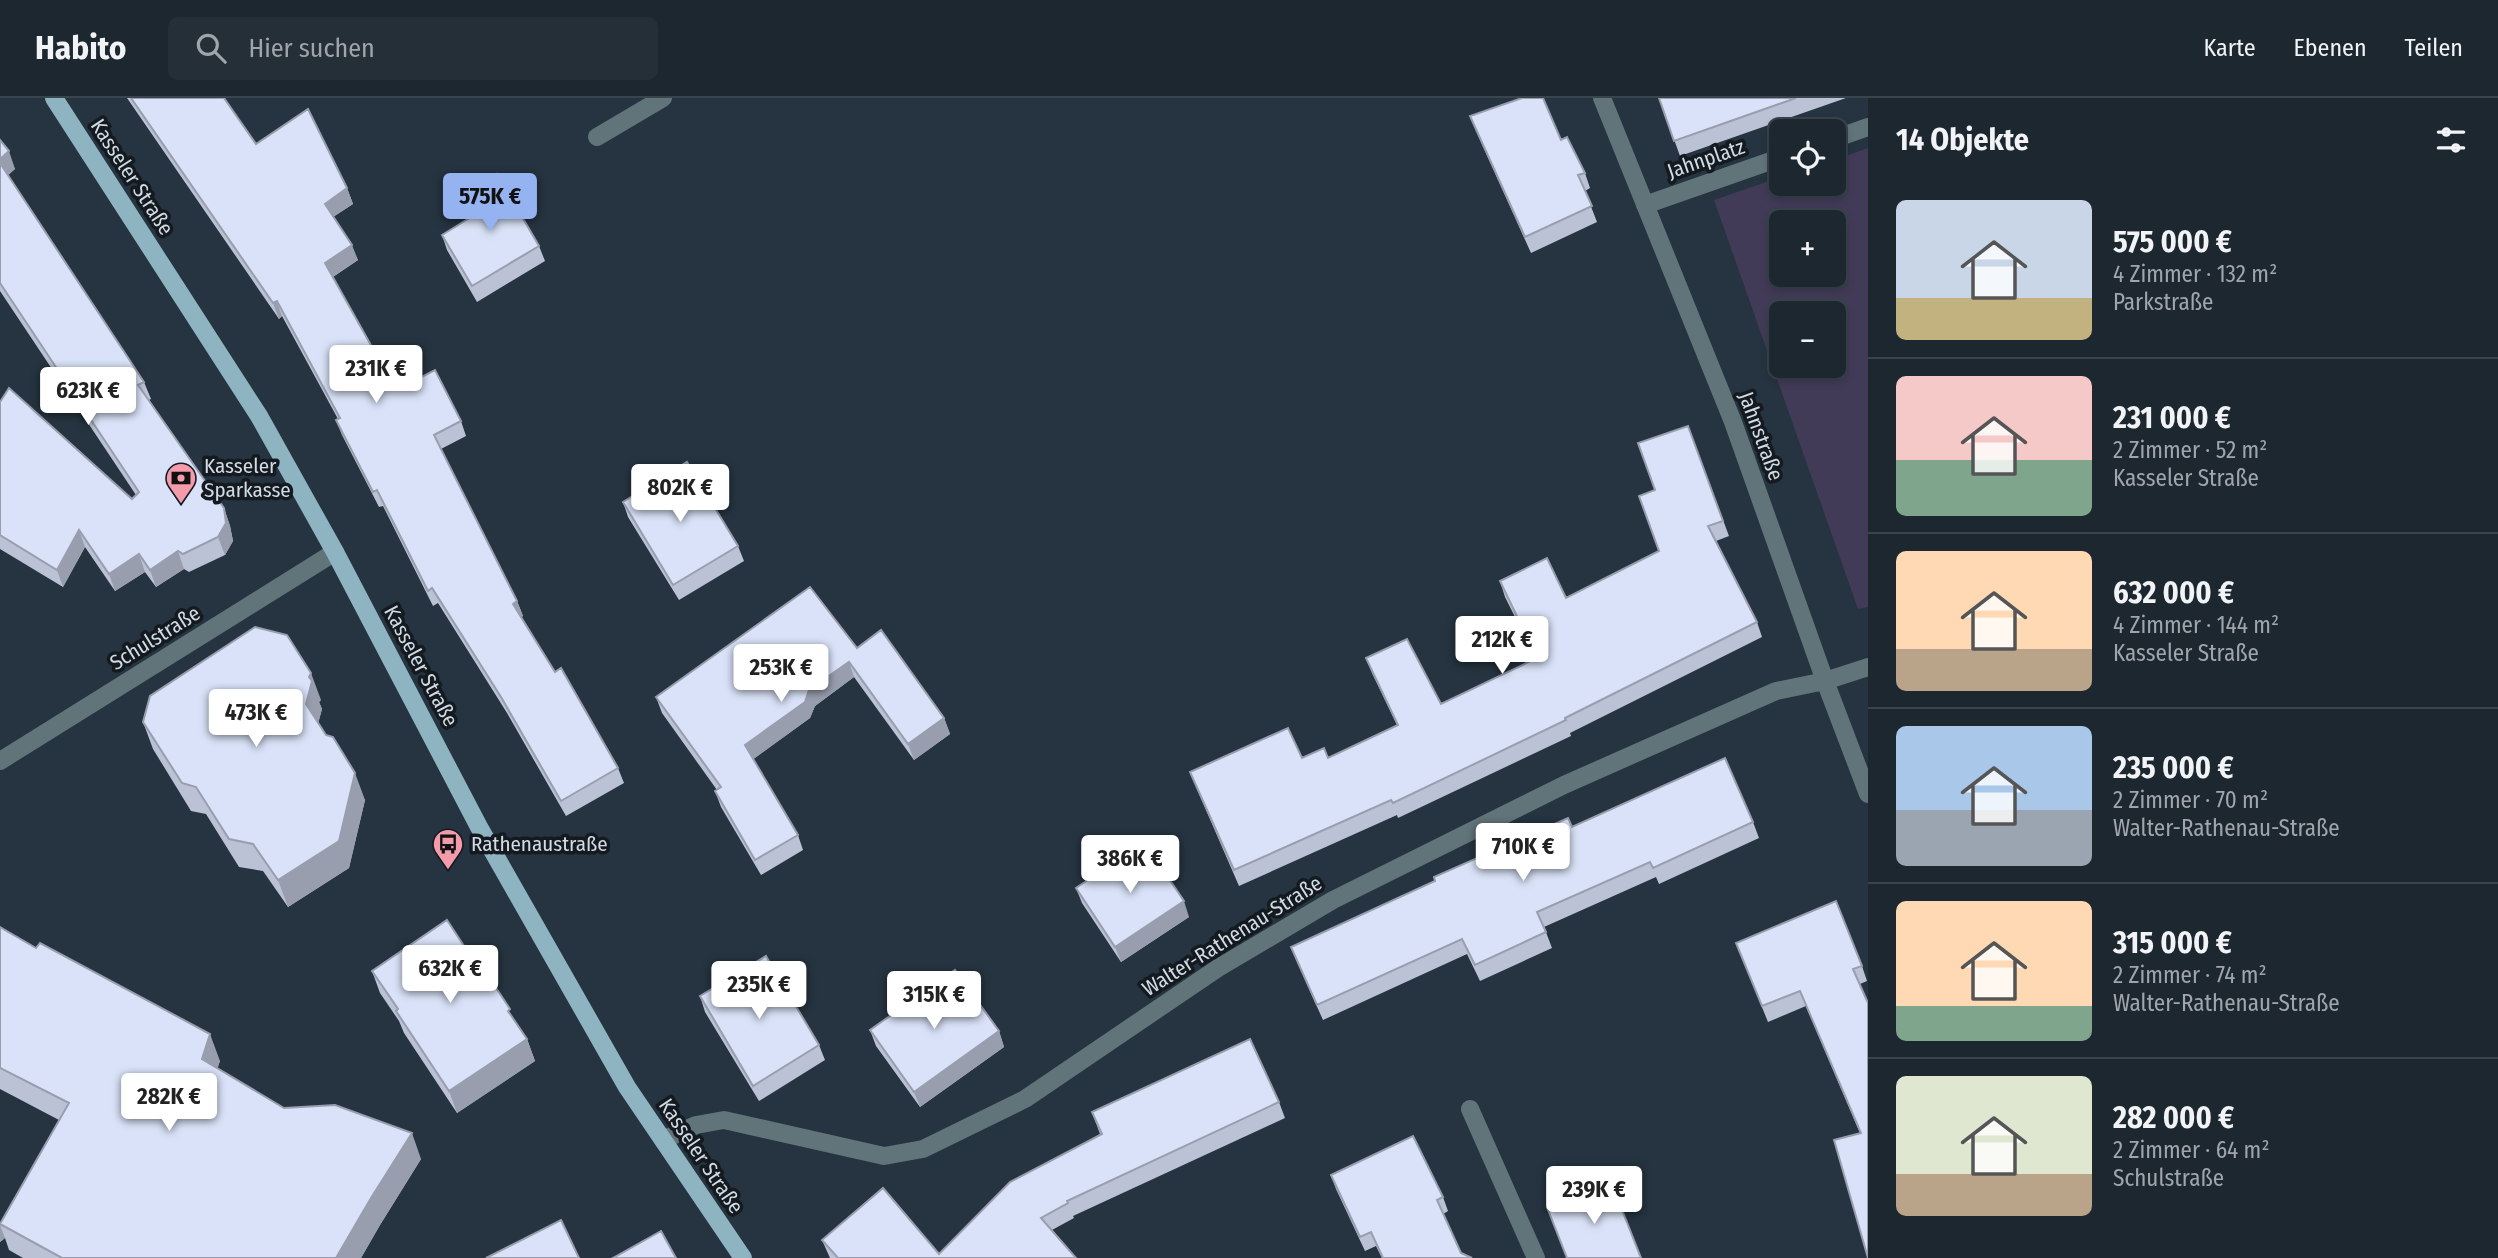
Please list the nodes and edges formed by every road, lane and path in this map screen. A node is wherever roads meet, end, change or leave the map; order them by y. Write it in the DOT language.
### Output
graph roads {
  1 [pos="54,98"];
  2 [pos="663,98"];
  3 [pos="1602,98"];
  4 [pos="1868,127"];
  5 [pos="1846,135"];
  6 [pos="597,137"];
  7 [pos="1769,162"];
  8 [pos="1645,205"];
  9 [pos="335,552"];
  10 [pos="1868,667"];
  11 [pos="1825,681"];
  12 [pos="0,761"];
  13 [pos="1868,794"];
  14 [pos="1470,1109"];
  15 [pos="663,1140"];
  16 [pos="743,1258"];
  17 [pos="1535,1258"];
  1 -- 9 [label="main road, Kasseler Straße"];
  2 -- 6 [label="street"];
  3 -- 8 [label="street, Jahnstraße"];
  4 -- 5 [label="street"];
  7 -- 8 [label="street, Jahnplatz"];
  8 -- 11 [label="street, Jahnstraße"];
  9 -- 12 [label="street, Schulstraße"];
  9 -- 15 [label="main road, Kasseler Straße"];
  10 -- 11 [label="street"];
  11 -- 13 [label="street, Jahnstraße"];
  11 -- 15 [label="street, Walter-Rathenau-Straße"];
  14 -- 17 [label="street"];
  15 -- 16 [label="main road, Kasseler Straße"];
}
